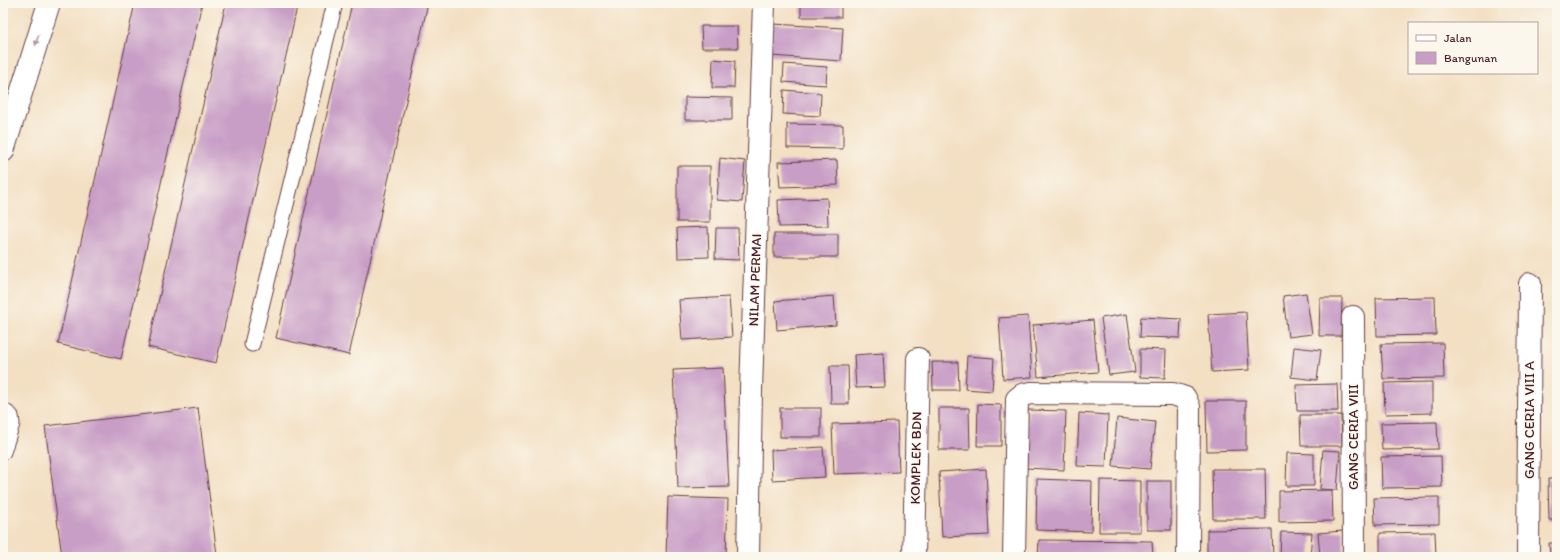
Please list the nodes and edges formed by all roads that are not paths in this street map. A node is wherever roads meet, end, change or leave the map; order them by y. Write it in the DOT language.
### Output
graph roads {
  1 [pos="49,3"];
  2 [pos="335,3"];
  3 [pos="764,3"];
  4 [pos="3,151"];
  5 [pos="1530,284"];
  6 [pos="1353,316"];
  7 [pos="252,344"];
  8 [pos="918,359"];
  9 [pos="3,410"];
  10 [pos="3,452"];
  11 [pos="748,557"];
  12 [pos="914,557"];
  13 [pos="1014,557"];
  14 [pos="1188,557"];
  15 [pos="1354,557"];
  16 [pos="1528,557"];
  1 -- 4 [label="main road, one-way"];
  2 -- 7 [label="lane"];
  3 -- 11 [label="main road, NILAM PERMAI"];
  5 -- 16 [label="main road, GANG CERIA VIII A"];
  6 -- 15 [label="main road, GANG CERIA VIII"];
  8 -- 12 [label="main road, KOMPLEK BDN"];
  9 -- 10 [label="lane"];
  13 -- 14 [label="main road"];
}
